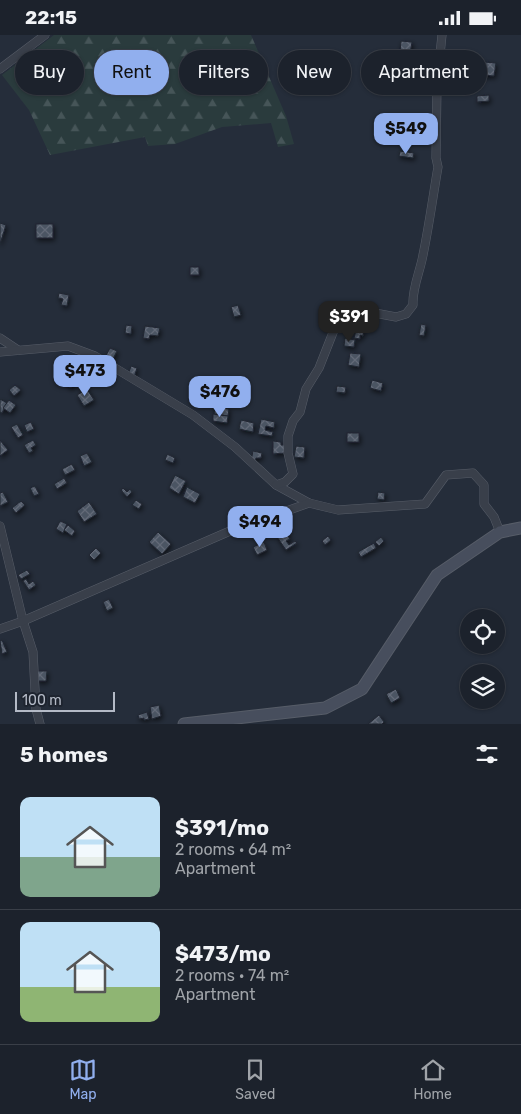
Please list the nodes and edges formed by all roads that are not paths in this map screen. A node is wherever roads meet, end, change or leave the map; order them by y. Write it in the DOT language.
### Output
graph roads {
  1 [pos="45,35"];
  2 [pos="442,35"];
  3 [pos="0,69"];
  4 [pos="0,338"];
  5 [pos="18,351"];
  6 [pos="0,352"];
  7 [pos="276,485"];
  8 [pos="309,503"];
  9 [pos="0,526"];
  10 [pos="521,528"];
  11 [pos="500,532"];
  12 [pos="2,545"];
  13 [pos="23,621"];
  14 [pos="0,629"];
  15 [pos="40,724"];
  16 [pos="184,724"];
  1 -- 3 [label="street"];
  2 -- 7 [label="street"];
  4 -- 5 [label="street"];
  5 -- 6 [label="street"];
  5 -- 7 [label="street"];
  7 -- 8 [label="street"];
  8 -- 11 [label="street"];
  8 -- 13 [label="street"];
  9 -- 12 [label="street"];
  10 -- 11 [label="street"];
  11 -- 16 [label="street"];
  12 -- 13 [label="street"];
  13 -- 14 [label="street"];
  13 -- 15 [label="street"];
}
